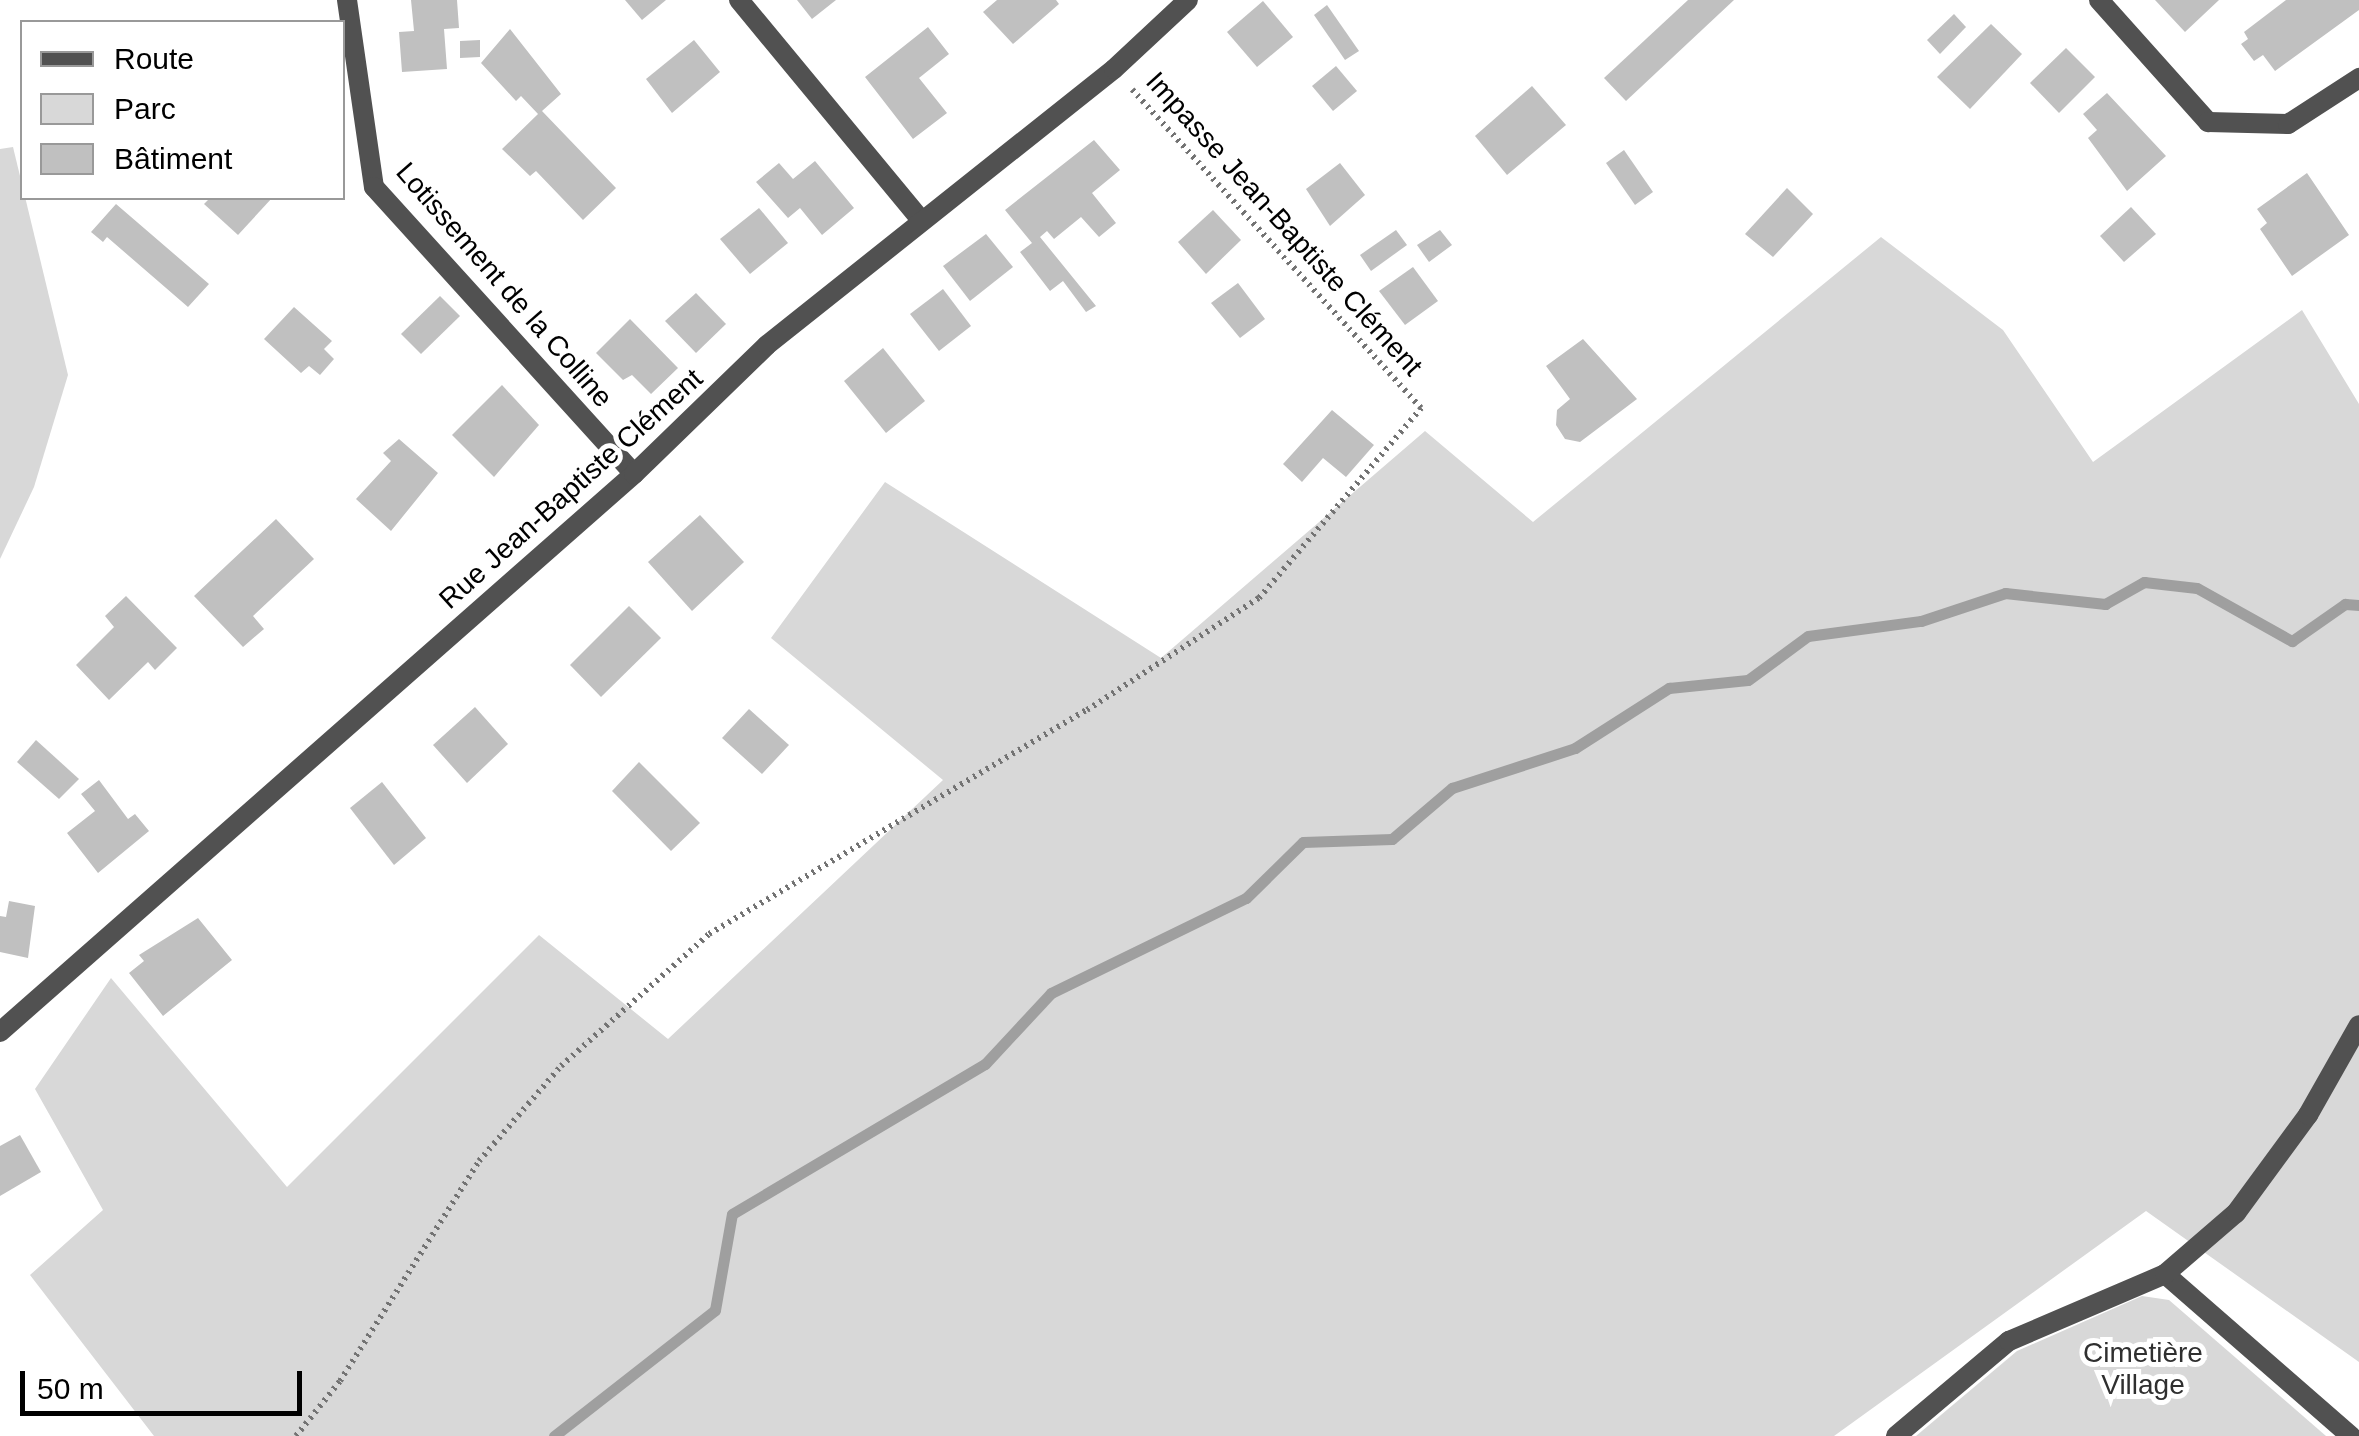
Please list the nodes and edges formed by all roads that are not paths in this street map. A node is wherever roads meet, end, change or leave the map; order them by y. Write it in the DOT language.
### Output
graph roads {
  1 [pos="347,0"];
  2 [pos="740,0"];
  3 [pos="1188,0"];
  4 [pos="2099,0"];
  5 [pos="2359,78"];
  6 [pos="921,220"];
  7 [pos="634,474"];
  8 [pos="2359,1025"];
  9 [pos="0,1032"];
  10 [pos="2165,1274"];
  11 [pos="1896,1436"];
  12 [pos="2351,1436"];
  1 -- 7 [label="street, Lotissement de la Colline"];
  2 -- 6 [label="street"];
  3 -- 6 [label="street, Rue Jean-Baptiste Clément"];
  4 -- 5 [label="street"];
  6 -- 7 [label="street, Rue Jean-Baptiste Clément"];
  7 -- 9 [label="street, Rue Jean-Baptiste Clément"];
  8 -- 10 [label="street"];
  10 -- 11 [label="street"];
  10 -- 12 [label="street"];
}
